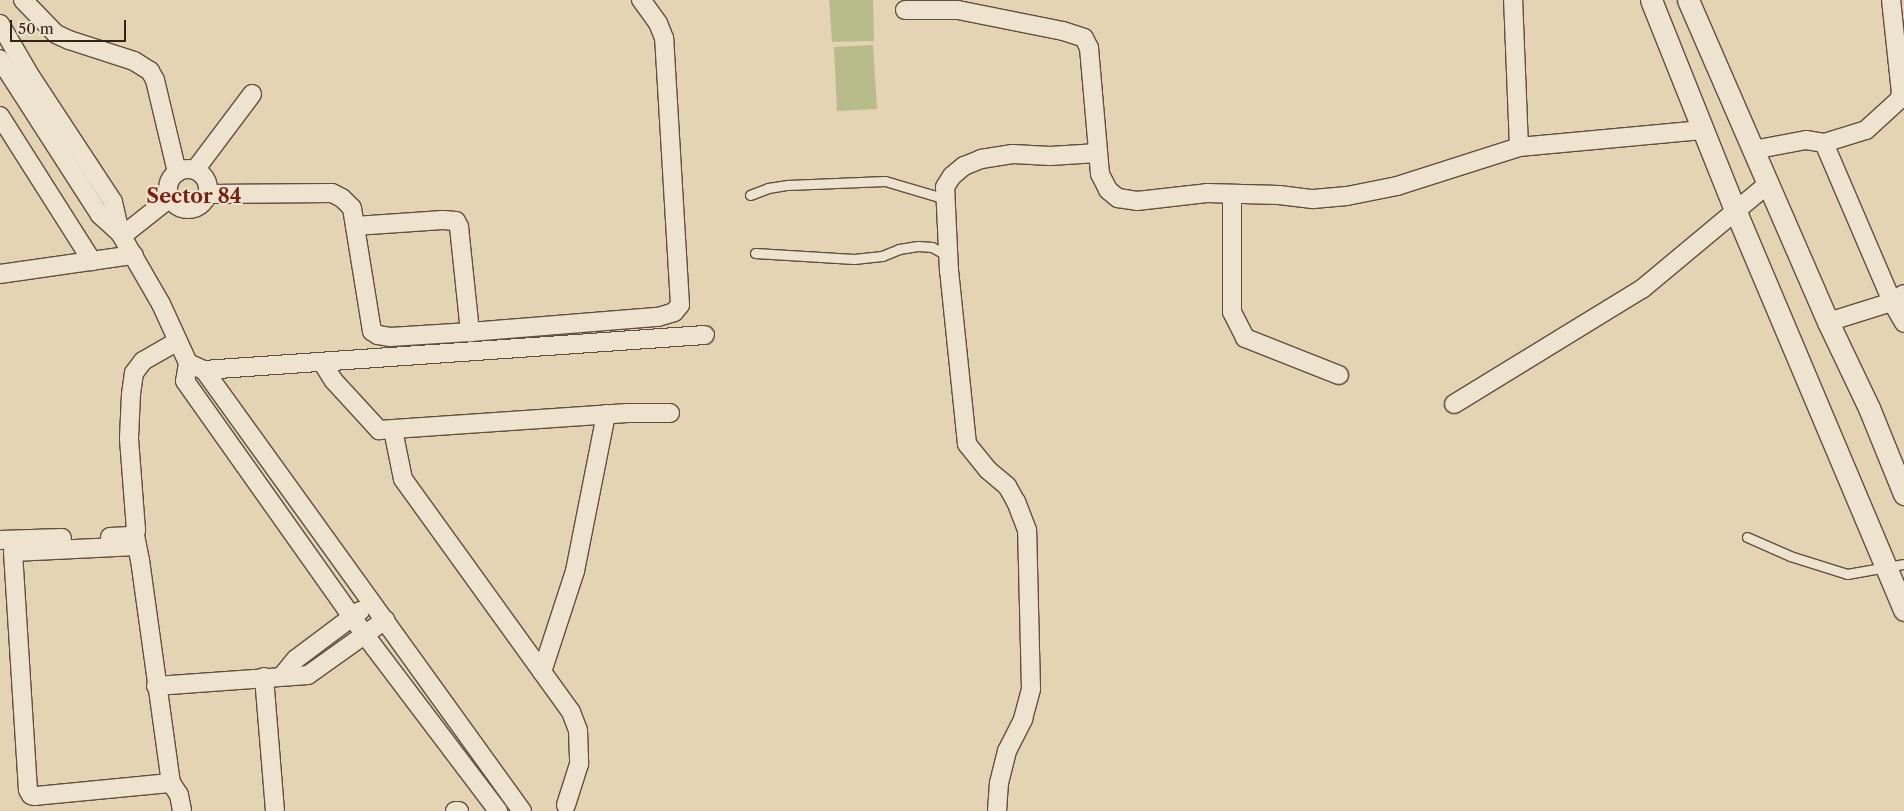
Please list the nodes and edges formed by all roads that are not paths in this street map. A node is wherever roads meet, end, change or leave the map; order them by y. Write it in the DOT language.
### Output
graph roads {
  1 [pos="23,0"];
  2 [pos="642,0"];
  3 [pos="1513,0"];
  4 [pos="1651,0"];
  5 [pos="1688,0"];
  6 [pos="1891,0"];
  7 [pos="905,10"];
  8 [pos="0,24"];
  9 [pos="0,59"];
  10 [pos="24,82"];
  11 [pos="252,94"];
  12 [pos="0,116"];
  13 [pos="1702,130"];
  14 [pos="1824,143"];
  15 [pos="1519,147"];
  16 [pos="1753,150"];
  17 [pos="1098,153"];
  18 [pos="195,170"];
  19 [pos="177,172"];
  20 [pos="1768,184"];
  21 [pos="207,194"];
  22 [pos="1232,194"];
  23 [pos="750,195"];
  24 [pos="170,198"];
  25 [pos="946,199"];
  26 [pos="1736,212"];
  27 [pos="355,226"];
  28 [pos="121,234"];
  29 [pos="755,253"];
  30 [pos="134,255"];
  31 [pos="948,256"];
  32 [pos="92,261"];
  33 [pos="0,274"];
  34 [pos="1898,298"];
  35 [pos="1828,322"];
  36 [pos="1904,323"];
  37 [pos="470,332"];
  38 [pos="705,335"];
  39 [pos="178,342"];
  40 [pos="322,362"];
  41 [pos="196,367"];
  42 [pos="1339,375"];
  43 [pos="1454,404"];
  44 [pos="670,413"];
  45 [pos="606,414"];
  46 [pos="393,430"];
  47 [pos="1904,494"];
  48 [pos="1747,537"];
  49 [pos="0,540"];
  50 [pos="136,540"];
  51 [pos="1895,566"];
  52 [pos="372,602"];
  53 [pos="1904,610"];
  54 [pos="352,617"];
  55 [pos="385,620"];
  56 [pos="365,636"];
  57 [pos="542,672"];
  58 [pos="282,676"];
  59 [pos="264,677"];
  60 [pos="156,686"];
  61 [pos="170,783"];
  62 [pos="566,805"];
  63 [pos="182,811"];
  64 [pos="275,811"];
  65 [pos="455,811"];
  66 [pos="459,811"];
  67 [pos="498,811"];
  68 [pos="522,811"];
  69 [pos="997,811"];
  1 -- 19 [label="street"];
  2 -- 37 [label="street"];
  3 -- 15 [label="street"];
  4 -- 13 [label="street"];
  5 -- 16 [label="street"];
  6 -- 14 [label="street"];
  7 -- 17 [label="street"];
  8 -- 10 [label="street"];
  9 -- 10 [label="street"];
  10 -- 28 [label="street"];
  11 -- 18 [label="street"];
  12 -- 32 [label="street"];
  13 -- 15 [label="street"];
  13 -- 26 [label="street"];
  14 -- 16 [label="street"];
  14 -- 34 [label="street"];
  15 -- 22 [label="street"];
  16 -- 20 [label="street"];
  17 -- 22 [label="street"];
  17 -- 25 [label="street"];
  18 -- 19 [label="street"];
  18 -- 21 [label="street"];
  19 -- 24 [label="street"];
  20 -- 26 [label="street"];
  20 -- 35 [label="street"];
  21 -- 24 [label="street"];
  21 -- 27 [label="street"];
  22 -- 42 [label="street"];
  23 -- 25 [label="lane"];
  24 -- 28 [label="street"];
  25 -- 31 [label="street"];
  26 -- 43 [label="street"];
  26 -- 51 [label="street"];
  27 -- 37 [label="street"];
  27 -- 37 [label="street"];
  28 -- 30 [label="street"];
  29 -- 31 [label="lane"];
  30 -- 32 [label="street"];
  30 -- 39 [label="street"];
  31 -- 69 [label="street"];
  32 -- 33 [label="street"];
  34 -- 35 [label="street"];
  34 -- 36 [label="street"];
  35 -- 47 [label="street"];
  38 -- 40 [label="street"];
  39 -- 41 [label="street"];
  39 -- 50 [label="street"];
  40 -- 41 [label="street"];
  40 -- 46 [label="street"];
  41 -- 52 [label="street"];
  41 -- 54 [label="street"];
  44 -- 45 [label="street"];
  45 -- 46 [label="street"];
  45 -- 57 [label="street"];
  46 -- 57 [label="street"];
  48 -- 51 [label="lane"];
  49 -- 50 [label="street"];
  50 -- 60 [label="street"];
  50 -- 61 [label="street"];
  51 -- 53 [label="street"];
  52 -- 54 [label="street"];
  52 -- 55 [label="street"];
  54 -- 56 [label="street"];
  54 -- 58 [label="street"];
  55 -- 56 [label="street"];
  55 -- 68 [label="street"];
  56 -- 58 [label="street"];
  56 -- 67 [label="street"];
  57 -- 62 [label="street"];
  58 -- 59 [label="street"];
  59 -- 60 [label="street"];
  59 -- 64 [label="street"];
  60 -- 61 [label="street"];
  61 -- 63 [label="street"];
  65 -- 66 [label="street"];
}
